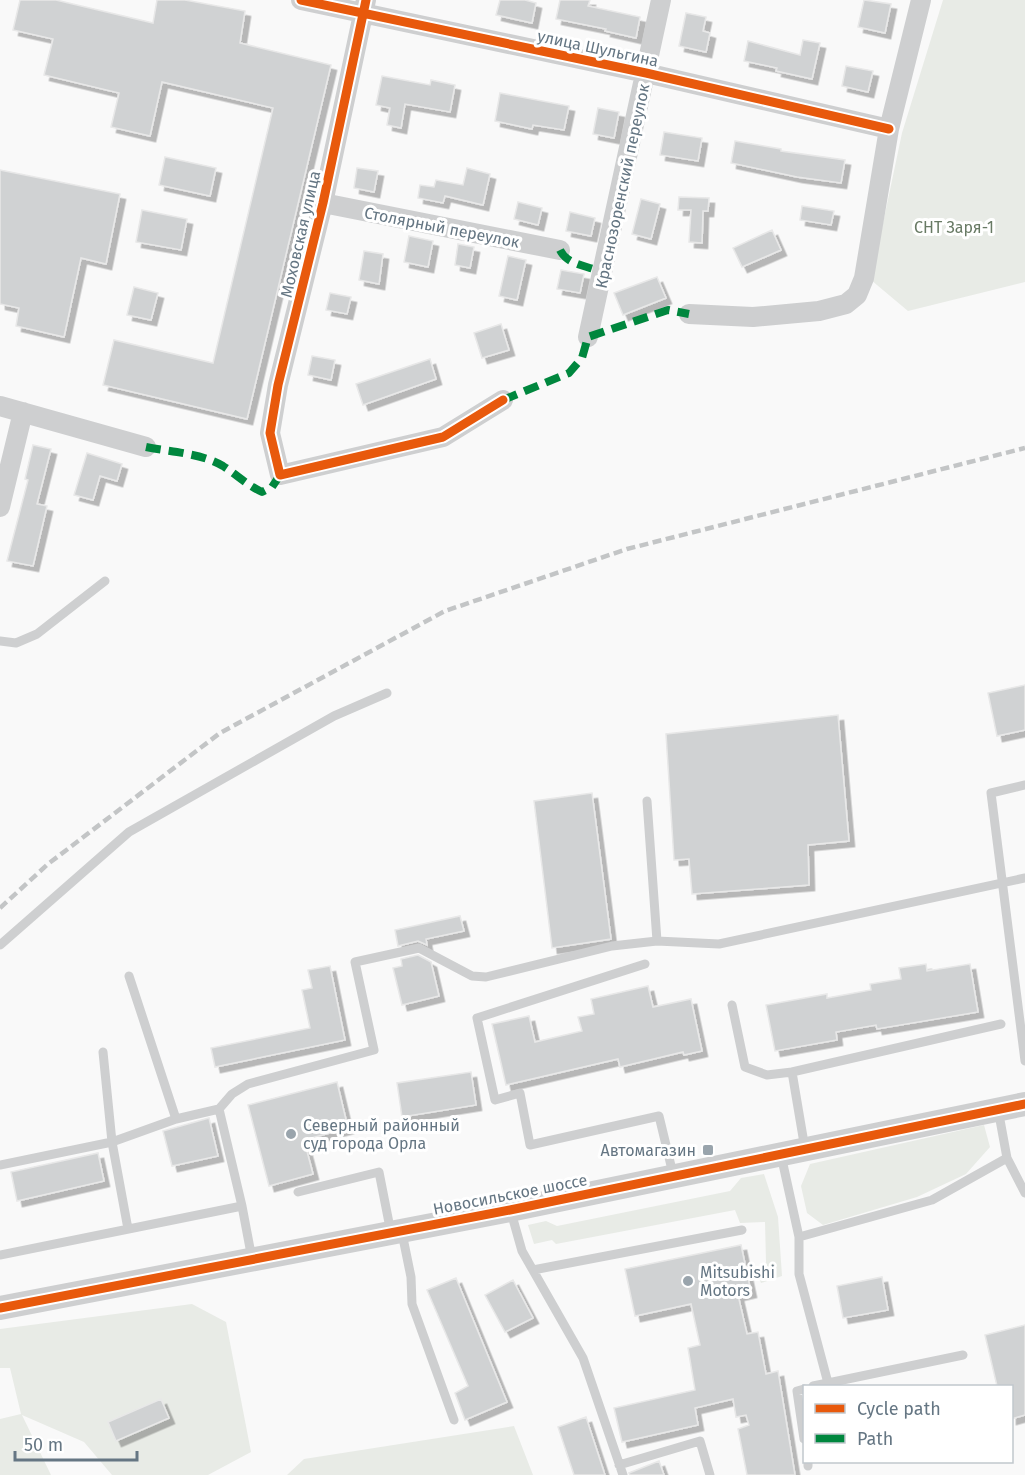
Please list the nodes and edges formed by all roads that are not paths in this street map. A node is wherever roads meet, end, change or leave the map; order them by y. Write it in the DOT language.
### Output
graph roads {
  1 [pos="301,0"];
  2 [pos="661,0"];
  3 [pos="921,0"];
  4 [pos="364,7"];
  5 [pos="646,73"];
  6 [pos="889,129"];
  7 [pos="323,203"];
  8 [pos="560,250"];
  9 [pos="689,314"];
  10 [pos="588,337"];
  11 [pos="503,400"];
  12 [pos="0,406"];
  13 [pos="23,412"];
  14 [pos="146,447"];
  15 [pos="0,507"];
  16 [pos="105,581"];
  17 [pos="0,641"];
  18 [pos="387,693"];
  19 [pos="1025,784"];
  20 [pos="648,801"];
  21 [pos="1025,878"];
  22 [pos="1004,882"];
  23 [pos="657,941"];
  24 [pos="0,945"];
  25 [pos="645,964"];
  26 [pos="129,976"];
  27 [pos="732,1005"];
  28 [pos="1001,1024"];
  29 [pos="103,1052"];
  30 [pos="1025,1061"];
  31 [pos="792,1072"];
  32 [pos="1025,1104"];
  33 [pos="219,1109"];
  34 [pos="998,1109"];
  35 [pos="176,1119"];
  36 [pos="112,1142"];
  37 [pos="805,1149"];
  38 [pos="781,1155"];
  39 [pos="1006,1158"];
  40 [pos="0,1165"];
  41 [pos="673,1177"];
  42 [pos="298,1192"];
  43 [pos="1025,1193"];
  44 [pos="242,1206"];
  45 [pos="510,1210"];
  46 [pos="128,1229"];
  47 [pos="742,1230"];
  48 [pos="396,1232"];
  49 [pos="799,1237"];
  50 [pos="0,1255"];
  51 [pos="252,1259"];
  52 [pos="533,1270"];
  53 [pos="0,1308"];
  54 [pos="963,1355"];
  55 [pos="828,1383"];
  56 [pos="818,1385"];
  57 [pos="803,1389"];
  58 [pos="454,1420"];
  59 [pos="803,1432"];
  60 [pos="619,1465"];
  61 [pos="623,1475"];
  62 [pos="710,1475"];
  1 -- 4 [label="street, улица Шульгина"];
  2 -- 5 [label="street, Краснозоренский переулок"];
  3 -- 6 [label="street"];
  4 -- 5 [label="street, улица Шульгина"];
  4 -- 7 [label="street, Моховская улица"];
  5 -- 6 [label="street, улица Шульгина"];
  5 -- 10 [label="street, Краснозоренский переулок"];
  6 -- 9 [label="street"];
  7 -- 8 [label="street, Столярный переулок"];
  7 -- 11 [label="street, Моховская улица"];
  12 -- 13 [label="street"];
  13 -- 14 [label="street"];
  13 -- 15 [label="street"];
  16 -- 17 [label="lane"];
  18 -- 24 [label="lane"];
  19 -- 22 [label="lane"];
  20 -- 23 [label="lane"];
  21 -- 22 [label="lane"];
  22 -- 23 [label="lane"];
  22 -- 30 [label="lane"];
  23 -- 33 [label="lane"];
  25 -- 41 [label="lane"];
  26 -- 35 [label="lane"];
  27 -- 31 [label="lane"];
  28 -- 31 [label="lane"];
  29 -- 36 [label="lane"];
  31 -- 37 [label="lane"];
  32 -- 34 [label="street, Новосильское шоссе"];
  33 -- 35 [label="lane"];
  33 -- 44 [label="lane"];
  34 -- 37 [label="street, Новосильское шоссе"];
  34 -- 39 [label="lane"];
  35 -- 36 [label="lane"];
  36 -- 40 [label="lane"];
  36 -- 46 [label="lane"];
  37 -- 38 [label="street, Новосильское шоссе"];
  38 -- 41 [label="street, Новосильское шоссе"];
  38 -- 49 [label="lane"];
  39 -- 43 [label="lane"];
  39 -- 49 [label="lane"];
  41 -- 45 [label="street, Новосильское шоссе"];
  42 -- 48 [label="lane"];
  44 -- 46 [label="lane"];
  44 -- 51 [label="lane"];
  45 -- 48 [label="street, Новосильское шоссе"];
  45 -- 52 [label="lane"];
  46 -- 50 [label="lane"];
  47 -- 52 [label="lane"];
  48 -- 51 [label="street, Новосильское шоссе"];
  48 -- 58 [label="lane"];
  49 -- 55 [label="lane"];
  51 -- 53 [label="street, Новосильское шоссе"];
  52 -- 60 [label="lane"];
  54 -- 55 [label="lane"];
  55 -- 56 [label="lane"];
  57 -- 59 [label="lane"];
  60 -- 61 [label="lane"];
  60 -- 62 [label="lane"];
}
